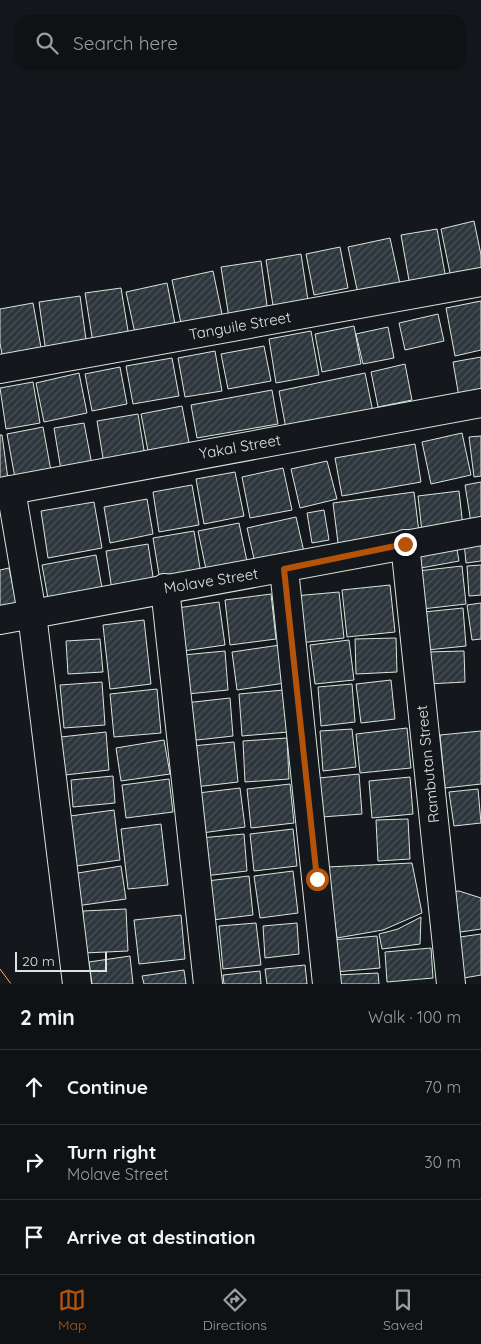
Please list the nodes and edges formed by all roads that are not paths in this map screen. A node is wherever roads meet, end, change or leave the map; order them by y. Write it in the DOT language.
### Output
graph roads {
  1 [pos="481,282"];
  2 [pos="0,369"];
  3 [pos="481,403"];
  4 [pos="5,491"];
  5 [pos="481,531"];
  6 [pos="405,544"];
  7 [pos="284,569"];
  8 [pos="165,588"];
  9 [pos="32,614"];
  10 [pos="0,620"];
  11 [pos="77,984"];
  12 [pos="208,984"];
  13 [pos="327,984"];
  14 [pos="451,984"];
  1 -- 2 [label="street, Tanguile Street"];
  3 -- 4 [label="street, Yakal Street"];
  4 -- 9 [label="street"];
  5 -- 6 [label="street, Molave Street"];
  6 -- 7 [label="street, Molave Street"];
  6 -- 14 [label="street, Rambutan Street"];
  7 -- 8 [label="street, Molave Street"];
  7 -- 13 [label="street"];
  8 -- 9 [label="street, Molave Street"];
  8 -- 12 [label="street"];
  9 -- 10 [label="street, Molave Street"];
  9 -- 11 [label="street"];
}
